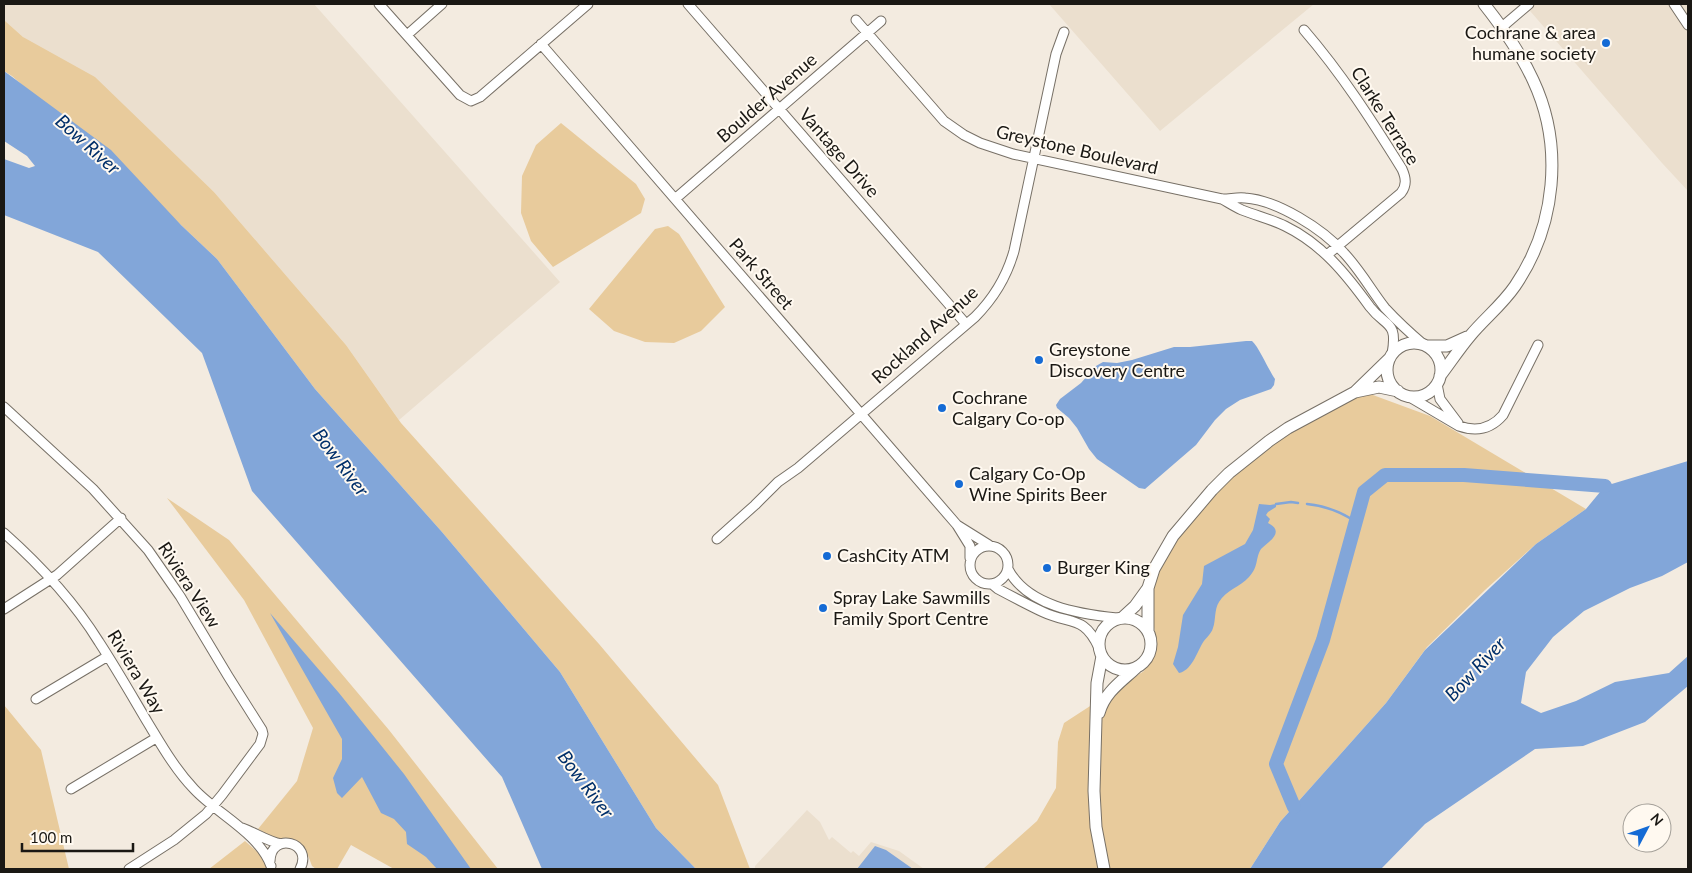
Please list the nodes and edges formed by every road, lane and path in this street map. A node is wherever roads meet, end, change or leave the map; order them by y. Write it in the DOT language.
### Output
graph roads {
  1 [pos="379,4"];
  2 [pos="442,4"];
  3 [pos="588,4"];
  4 [pos="688,4"];
  5 [pos="1484,4"];
  6 [pos="1529,4"];
  7 [pos="1674,4"];
  8 [pos="856,20"];
  9 [pos="880,21"];
  10 [pos="1688,25"];
  11 [pos="1502,27"];
  12 [pos="1304,30"];
  13 [pos="1064,32"];
  14 [pos="867,33"];
  15 [pos="406,35"];
  16 [pos="541,44"];
  17 [pos="779,109"];
  18 [pos="1035,158"];
  19 [pos="675,199"];
  20 [pos="1222,200"];
  21 [pos="1338,246"];
  22 [pos="1328,255"];
  23 [pos="966,324"];
  24 [pos="1471,335"];
  25 [pos="1538,345"];
  26 [pos="1425,346"];
  27 [pos="1391,356"];
  28 [pos="1439,380"];
  29 [pos="1355,392"];
  30 [pos="1403,394"];
  31 [pos="4,407"];
  32 [pos="860,415"];
  33 [pos="1459,426"];
  34 [pos="121,518"];
  35 [pos="956,525"];
  36 [pos="4,533"];
  37 [pos="717,539"];
  38 [pos="989,546"];
  39 [pos="970,559"];
  40 [pos="1008,569"];
  41 [pos="52,580"];
  42 [pos="992,584"];
  43 [pos="1148,588"];
  44 [pos="4,609"];
  45 [pos="1120,618"];
  46 [pos="1148,632"];
  47 [pos="1101,652"];
  48 [pos="108,656"];
  49 [pos="1139,665"];
  50 [pos="36,699"];
  51 [pos="1096,721"];
  52 [pos="156,738"];
  53 [pos="71,788"];
  54 [pos="213,807"];
  55 [pos="240,828"];
  56 [pos="281,844"];
  57 [pos="303,855"];
  58 [pos="272,868"];
  59 [pos="129,869"];
  60 [pos="300,869"];
  61 [pos="310,869"];
  62 [pos="1104,869"];
  1 -- 15 [label="street"];
  2 -- 15 [label="street"];
  3 -- 16 [label="street"];
  4 -- 17 [label="street, Vantage Drive"];
  5 -- 11 [label="main road"];
  6 -- 11 [label="street"];
  7 -- 10 [label="street"];
  8 -- 14 [label="street, Greystone Boulevard"];
  9 -- 14 [label="street, Boulder Avenue"];
  11 -- 24 [label="main road"];
  12 -- 21 [label="street, Clarke Terrace"];
  13 -- 18 [label="street"];
  14 -- 17 [label="street, Boulder Avenue"];
  14 -- 18 [label="street, Greystone Boulevard"];
  15 -- 16 [label="street"];
  16 -- 19 [label="street, Park Street"];
  17 -- 19 [label="street, Boulder Avenue"];
  17 -- 23 [label="street, Vantage Drive"];
  18 -- 20 [label="street, Greystone Boulevard"];
  18 -- 23 [label="street, Rockland Avenue"];
  19 -- 32 [label="street, Park Street"];
  20 -- 21 [label="street, Greystone Boulevard"];
  20 -- 22 [label="street, Greystone Boulevard"];
  21 -- 22 [label="street, Clarke Terrace"];
  21 -- 26 [label="street, Greystone Boulevard"];
  22 -- 27 [label="street, Greystone Boulevard"];
  23 -- 32 [label="street, Rockland Avenue"];
  24 -- 26 [label="main road"];
  24 -- 28 [label="main road"];
  25 -- 33 [label="street"];
  26 -- 27 [label="main road"];
  26 -- 28 [label="main road"];
  27 -- 29 [label="main road"];
  27 -- 30 [label="main road"];
  28 -- 30 [label="main road"];
  28 -- 33 [label="street"];
  29 -- 30 [label="main road"];
  29 -- 43 [label="main road"];
  30 -- 33 [label="street"];
  31 -- 34 [label="street, Riviera View"];
  32 -- 35 [label="street, Park Street"];
  32 -- 37 [label="street, Rockland Avenue"];
  34 -- 41 [label="street"];
  34 -- 54 [label="street, Riviera View"];
  35 -- 38 [label="street, Park Street"];
  35 -- 39 [label="street, Park Street"];
  36 -- 41 [label="street, Riviera Way"];
  38 -- 39 [label="street"];
  38 -- 40 [label="street"];
  39 -- 42 [label="street"];
  40 -- 42 [label="street"];
  40 -- 45 [label="street"];
  41 -- 44 [label="street"];
  41 -- 48 [label="street, Riviera Way"];
  42 -- 47 [label="street"];
  43 -- 45 [label="main road"];
  43 -- 46 [label="main road"];
  45 -- 46 [label="main road"];
  45 -- 47 [label="main road"];
  46 -- 49 [label="main road"];
  47 -- 49 [label="main road"];
  47 -- 51 [label="main road"];
  48 -- 50 [label="street"];
  48 -- 52 [label="street, Riviera Way"];
  49 -- 51 [label="main road"];
  51 -- 62 [label="main road"];
  52 -- 53 [label="street"];
  52 -- 54 [label="street, Riviera Way"];
  54 -- 55 [label="street, Riviera Way"];
  54 -- 59 [label="street, Riviera View"];
  55 -- 56 [label="street, Riviera Way"];
  55 -- 58 [label="street, Riviera Way"];
  56 -- 57 [label="street, Riviera Way"];
  56 -- 58 [label="street, Riviera Way"];
  57 -- 60 [label="street"];
  57 -- 61 [label="street"];
}
